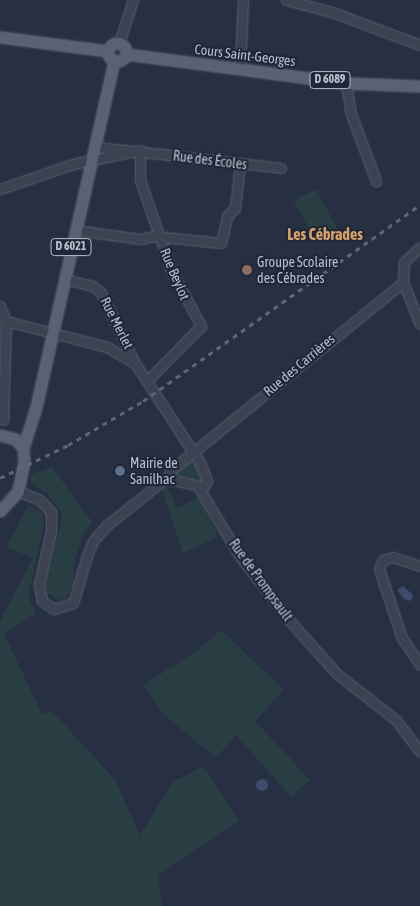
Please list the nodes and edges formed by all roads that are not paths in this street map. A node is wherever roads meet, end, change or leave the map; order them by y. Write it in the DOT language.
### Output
graph roads {
  1 [pos="132,0"];
  2 [pos="243,0"];
  3 [pos="286,0"];
  4 [pos="0,37"];
  5 [pos="119,44"];
  6 [pos="420,45"];
  7 [pos="126,54"];
  8 [pos="111,56"];
  9 [pos="240,69"];
  10 [pos="346,83"];
  11 [pos="420,86"];
  12 [pos="94,147"];
  13 [pos="138,150"];
  14 [pos="91,160"];
  15 [pos="240,164"];
  16 [pos="281,168"];
  17 [pos="376,181"];
  18 [pos="0,189"];
  19 [pos="75,230"];
  20 [pos="160,236"];
  21 [pos="420,247"];
  22 [pos="65,280"];
  23 [pos="403,282"];
  24 [pos="0,306"];
  25 [pos="6,321"];
  26 [pos="420,324"];
  27 [pos="52,334"];
  28 [pos="135,363"];
  29 [pos="148,381"];
  30 [pos="36,407"];
  31 [pos="4,420"];
  32 [pos="3,435"];
  33 [pos="23,448"];
  34 [pos="194,452"];
  35 [pos="167,479"];
  36 [pos="202,488"];
  37 [pos="18,491"];
  38 [pos="0,511"];
  39 [pos="420,566"];
  40 [pos="420,665"];
  41 [pos="420,751"];
  1 -- 5 [label="street"];
  2 -- 9 [label="street"];
  3 -- 6 [label="street"];
  4 -- 8 [label="main road"];
  5 -- 7 [label="main road"];
  5 -- 8 [label="main road"];
  7 -- 8 [label="main road"];
  7 -- 9 [label="main road, Cours Saint-Georges / D 6089"];
  8 -- 12 [label="main road, D 6021"];
  9 -- 10 [label="main road, Cours Saint-Georges / D 6089"];
  10 -- 11 [label="main road, Cours Saint-Georges / D 6089"];
  10 -- 17 [label="street"];
  12 -- 13 [label="street"];
  12 -- 14 [label="main road, D 6021"];
  13 -- 14 [label="street"];
  13 -- 15 [label="street, Rue des Écoles"];
  13 -- 20 [label="street, Rue Beylot"];
  14 -- 18 [label="street"];
  14 -- 19 [label="main road, D 6021"];
  15 -- 16 [label="street, Rue des Écoles"];
  15 -- 20 [label="street"];
  19 -- 20 [label="street"];
  19 -- 22 [label="main road, D 6021"];
  20 -- 29 [label="street, Rue Beylot"];
  21 -- 23 [label="street"];
  22 -- 27 [label="main road, D 6021"];
  22 -- 28 [label="street, Rue Merlet"];
  23 -- 26 [label="street"];
  23 -- 34 [label="street, Rue des Carrières"];
  24 -- 25 [label="street"];
  25 -- 27 [label="street"];
  25 -- 31 [label="street"];
  27 -- 28 [label="street"];
  27 -- 30 [label="main road, D 6021"];
  28 -- 29 [label="street, Rue de Prompsault"];
  29 -- 34 [label="street, Rue de Prompsault"];
  30 -- 32 [label="main road, D 6021"];
  30 -- 33 [label="main road, D 6021"];
  32 -- 33 [label="main road"];
  33 -- 37 [label="main road"];
  34 -- 35 [label="street, Rue des Carrières"];
  34 -- 36 [label="street, Rue de Prompsault"];
  35 -- 36 [label="street"];
  35 -- 37 [label="street, Rue des Carrières"];
  36 -- 41 [label="street, Rue de Prompsault"];
  37 -- 38 [label="main road"];
  39 -- 40 [label="street"];
}
